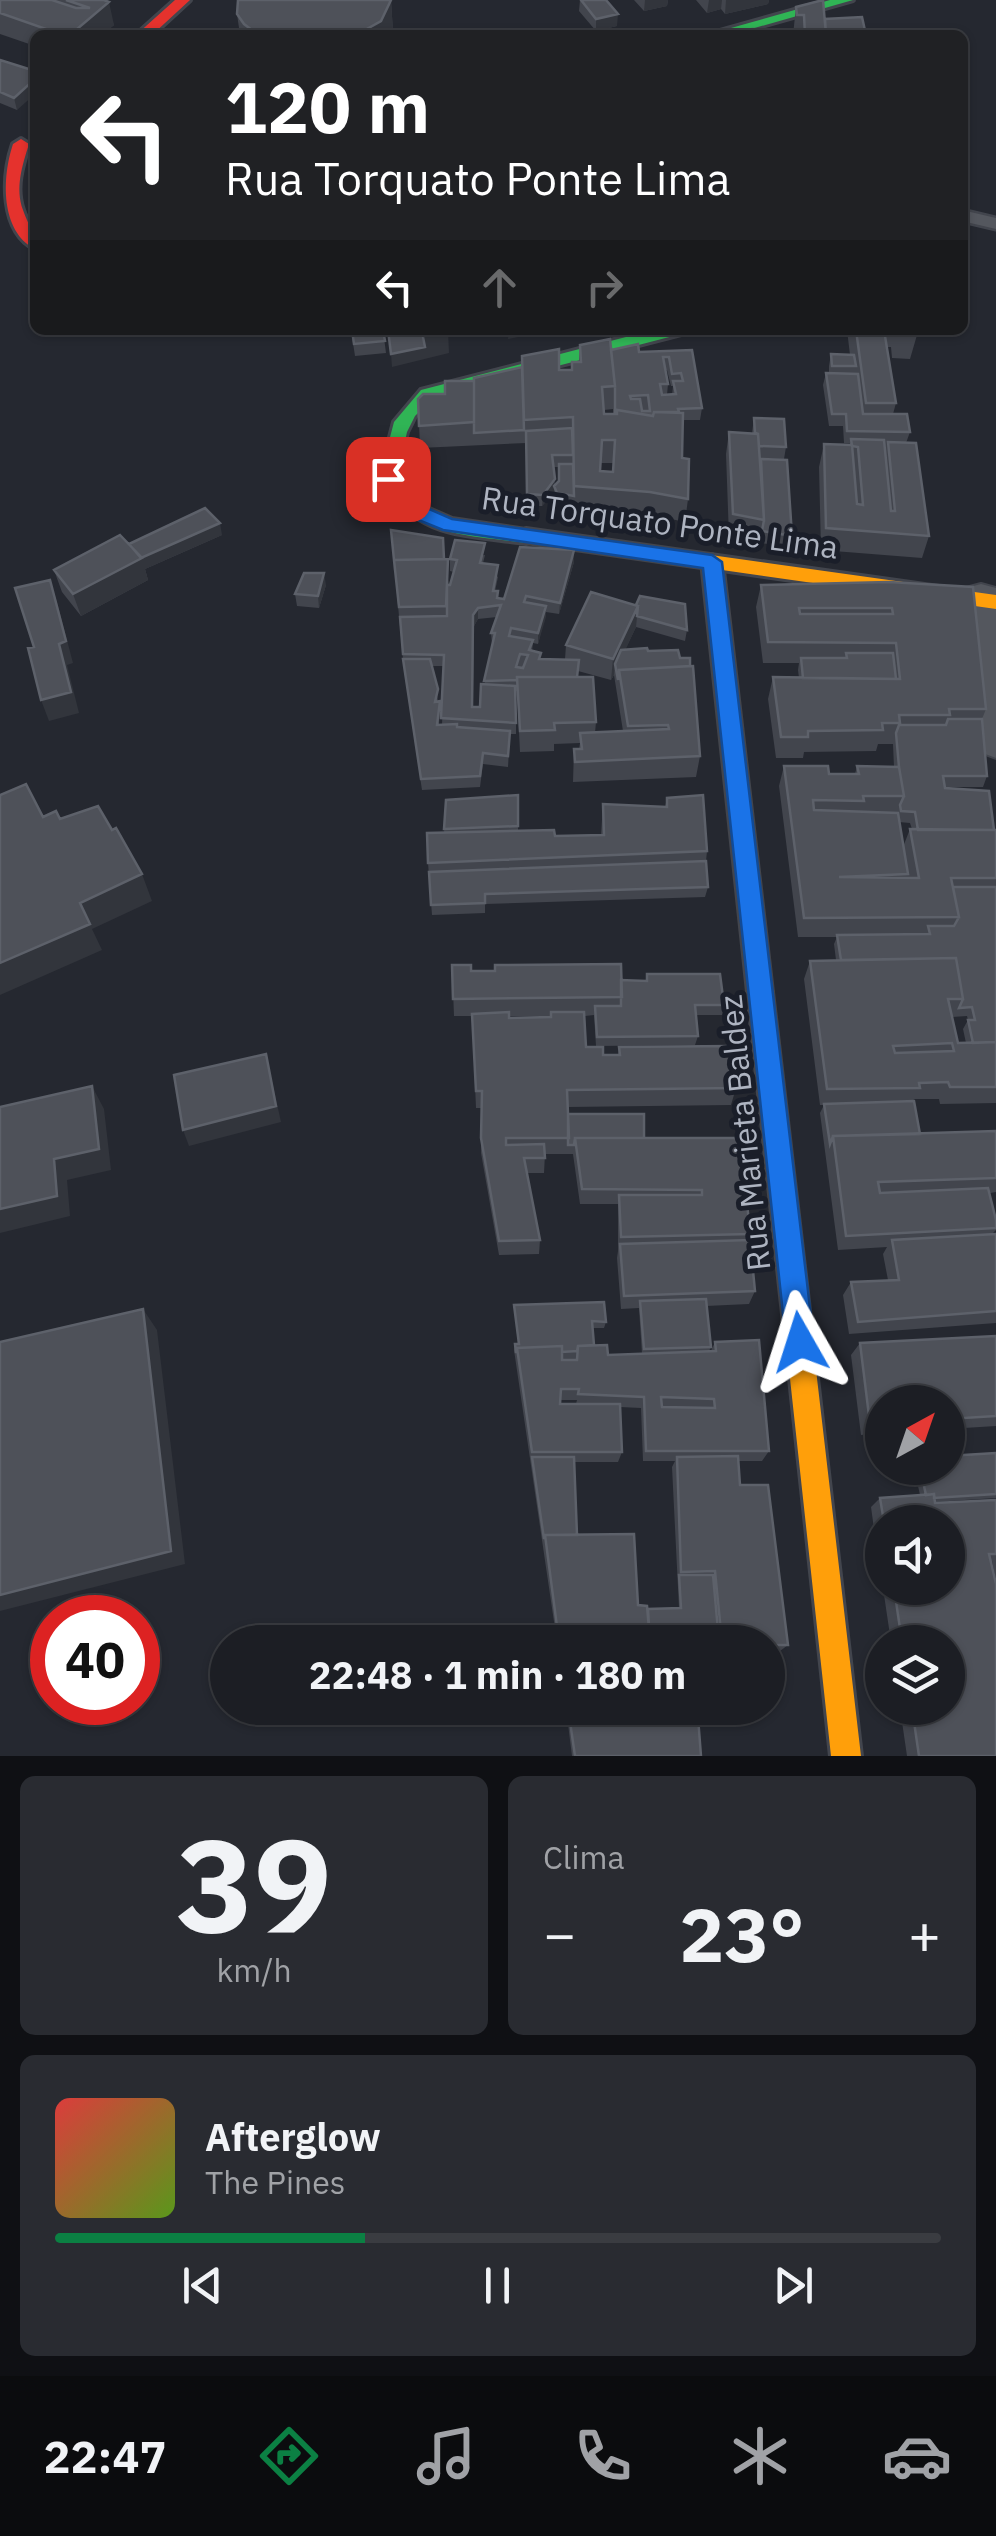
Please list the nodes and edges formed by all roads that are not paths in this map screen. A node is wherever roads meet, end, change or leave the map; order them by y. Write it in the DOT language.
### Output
graph roads {
  1 [pos="183,0"];
  2 [pos="846,0"];
  3 [pos="150,30"];
  4 [pos="732,30"];
  5 [pos="28,138"];
  6 [pos="0,162"];
  7 [pos="968,217"];
  8 [pos="996,224"];
  9 [pos="29,251"];
  10 [pos="656,335"];
  11 [pos="712,562"];
  12 [pos="988,601"];
  13 [pos="996,740"];
  14 [pos="846,1756"];
  1 -- 3 [label="street"];
  2 -- 4 [label="street"];
  5 -- 6 [label="street"];
  5 -- 9 [label="street"];
  7 -- 8 [label="lane"];
  10 -- 11 [label="street, Rua Torquato Ponte Lima"];
  11 -- 12 [label="street, Rua Torquato Ponte Lima"];
  11 -- 14 [label="street, Rua Marieta Baldez"];
  12 -- 13 [label="street"];
}
